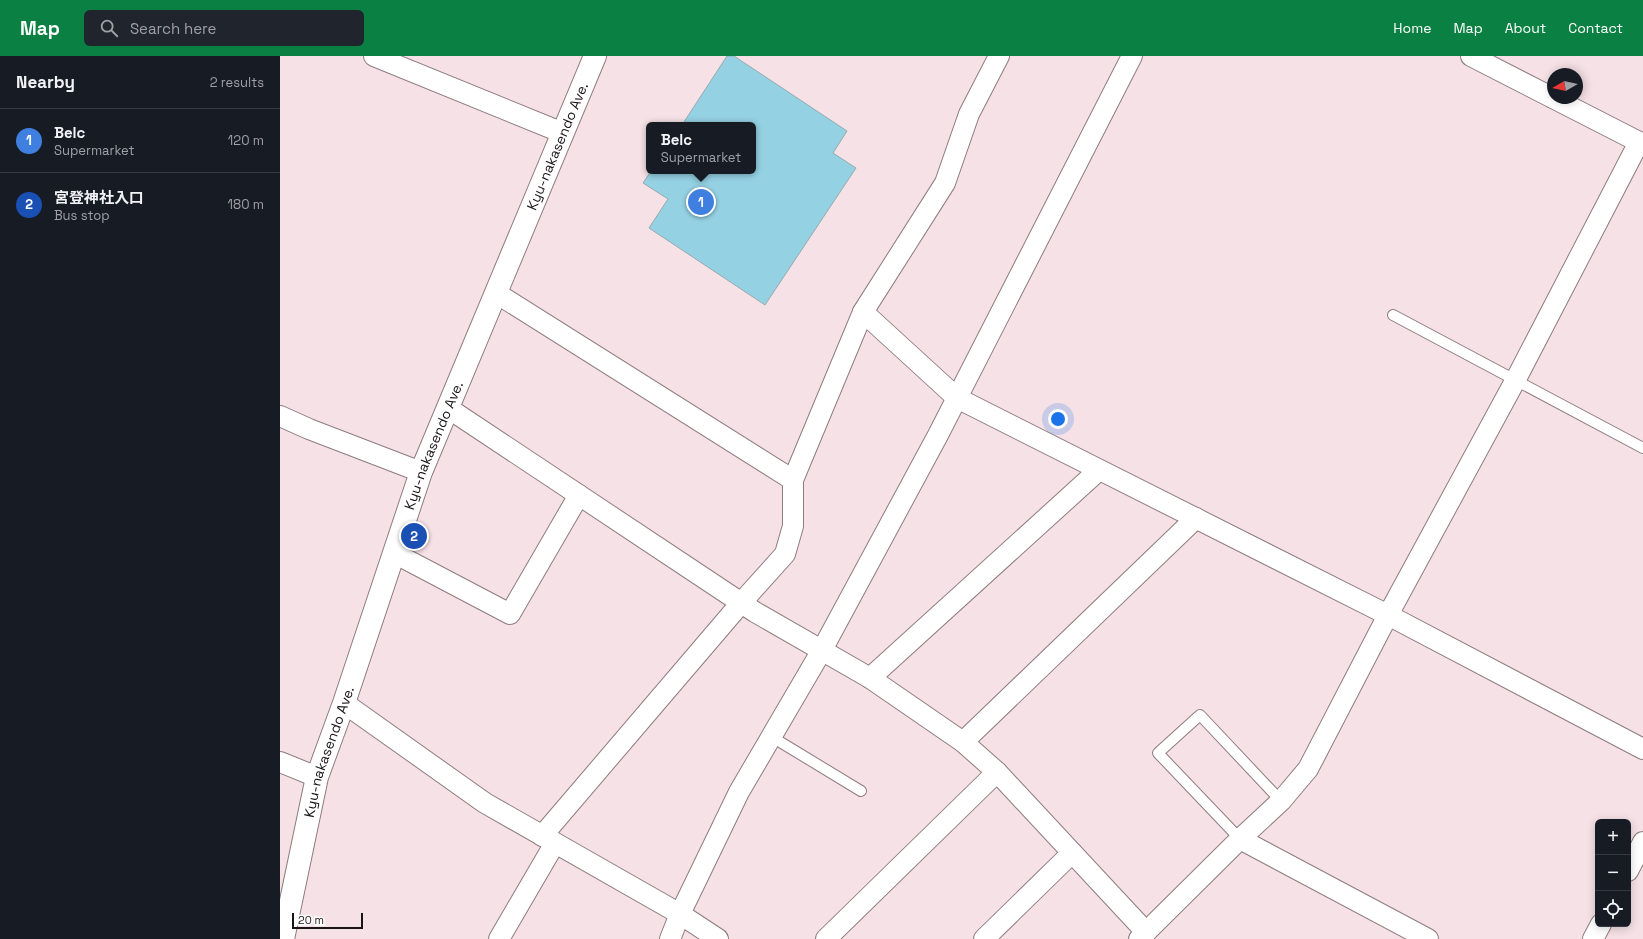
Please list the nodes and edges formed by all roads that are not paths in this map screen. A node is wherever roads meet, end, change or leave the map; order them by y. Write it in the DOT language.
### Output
graph roads {
  1 [pos="374,56"];
  2 [pos="595,56"];
  3 [pos="999,56"];
  4 [pos="1132,56"];
  5 [pos="1471,56"];
  6 [pos="1547,95"];
  7 [pos="1565,104"];
  8 [pos="563,133"];
  9 [pos="1641,143"];
  10 [pos="496,293"];
  11 [pos="862,312"];
  12 [pos="1393,315"];
  13 [pos="1515,381"];
  14 [pos="957,398"];
  15 [pos="448,408"];
  16 [pos="280,416"];
  17 [pos="1643,448"];
  18 [pos="1099,470"];
  19 [pos="421,472"];
  20 [pos="793,480"];
  21 [pos="579,495"];
  22 [pos="1196,518"];
  23 [pos="394,553"];
  24 [pos="741,603"];
  25 [pos="1388,615"];
  26 [pos="822,650"];
  27 [pos="870,678"];
  28 [pos="344,703"];
  29 [pos="772,737"];
  30 [pos="963,742"];
  31 [pos="1643,749"];
  32 [pos="280,762"];
  33 [pos="997,772"];
  34 [pos="317,777"];
  35 [pos="861,791"];
  36 [pos="1281,801"];
  37 [pos="1240,839"];
  38 [pos="548,840"];
  39 [pos="1643,842"];
  40 [pos="1072,853"];
  41 [pos="1631,865"];
  42 [pos="680,914"];
  43 [pos="1599,927"];
  44 [pos="1142,935"];
  45 [pos="283,939"];
  46 [pos="499,939"];
  47 [pos="670,939"];
  48 [pos="718,939"];
  49 [pos="826,939"];
  50 [pos="984,939"];
  51 [pos="1428,939"];
  52 [pos="1593,939"];
  1 -- 8 [label="street"];
  2 -- 8 [label="main road, Kyu-nakasendo Ave."];
  3 -- 11 [label="street"];
  4 -- 14 [label="street"];
  5 -- 6 [label="street"];
  7 -- 9 [label="street"];
  8 -- 10 [label="main road, Kyu-nakasendo Ave."];
  9 -- 13 [label="street"];
  10 -- 15 [label="main road, Kyu-nakasendo Ave."];
  10 -- 20 [label="street"];
  11 -- 14 [label="street"];
  11 -- 20 [label="street"];
  12 -- 13 [label="lane"];
  13 -- 17 [label="lane"];
  13 -- 25 [label="street"];
  14 -- 18 [label="street"];
  14 -- 26 [label="street"];
  15 -- 19 [label="main road, Kyu-nakasendo Ave."];
  15 -- 21 [label="street"];
  16 -- 19 [label="street"];
  18 -- 22 [label="street"];
  18 -- 27 [label="street"];
  19 -- 23 [label="main road, Kyu-nakasendo Ave."];
  20 -- 24 [label="street"];
  21 -- 23 [label="street"];
  21 -- 24 [label="street"];
  22 -- 25 [label="street"];
  22 -- 30 [label="street"];
  23 -- 28 [label="main road, Kyu-nakasendo Ave."];
  24 -- 26 [label="street"];
  24 -- 38 [label="street"];
  25 -- 31 [label="street"];
  25 -- 36 [label="street"];
  26 -- 27 [label="street"];
  26 -- 29 [label="street"];
  27 -- 30 [label="street"];
  28 -- 34 [label="main road, Kyu-nakasendo Ave."];
  28 -- 38 [label="street"];
  29 -- 35 [label="lane"];
  29 -- 42 [label="street"];
  30 -- 33 [label="street"];
  32 -- 34 [label="street"];
  33 -- 40 [label="street"];
  33 -- 49 [label="street"];
  34 -- 45 [label="main road, Kyu-nakasendo Ave."];
  36 -- 37 [label="street"];
  36 -- 37 [label="lane"];
  37 -- 44 [label="street"];
  37 -- 51 [label="street"];
  38 -- 42 [label="street"];
  38 -- 46 [label="street"];
  39 -- 41 [label="street"];
  40 -- 44 [label="street"];
  40 -- 50 [label="street"];
  42 -- 47 [label="street"];
  42 -- 48 [label="street"];
  43 -- 52 [label="street"];
}
